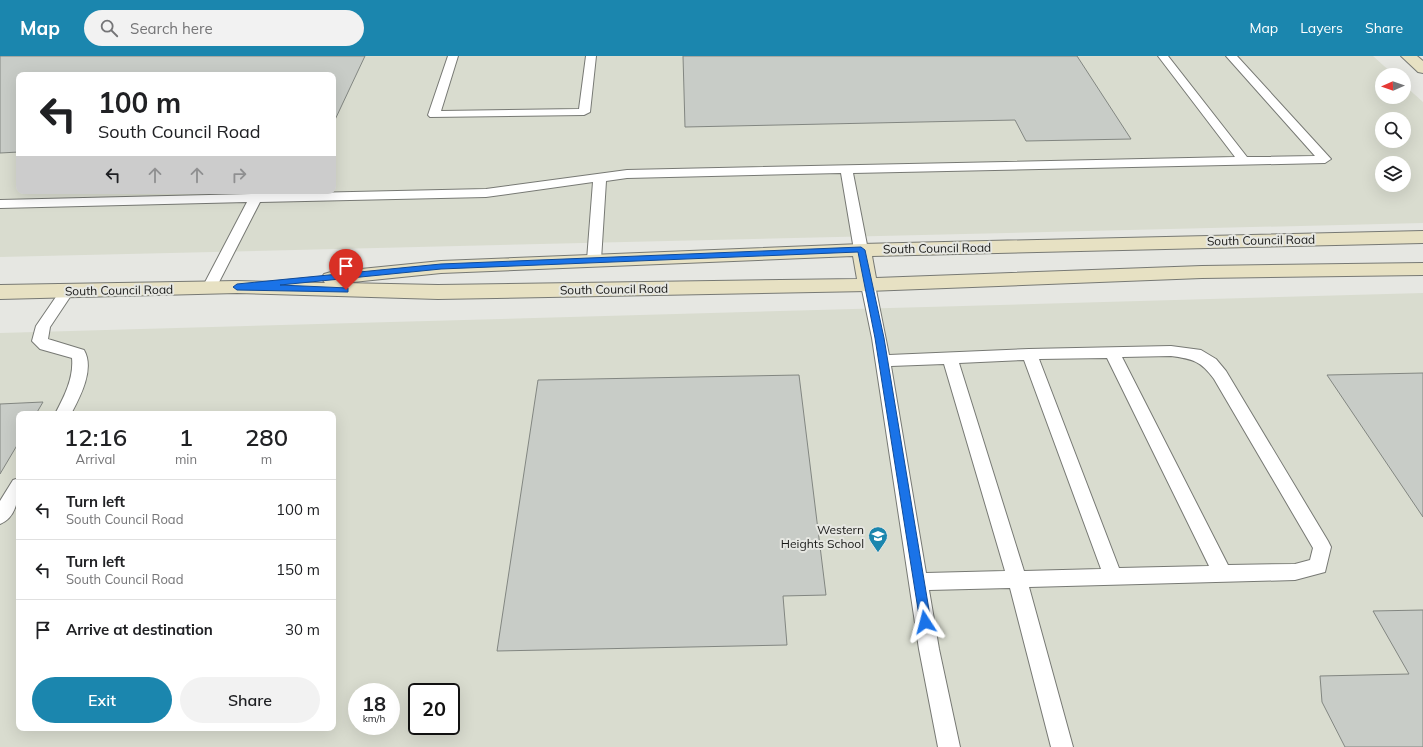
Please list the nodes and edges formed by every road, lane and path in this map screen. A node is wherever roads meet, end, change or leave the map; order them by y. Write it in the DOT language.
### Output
graph roads {
  1 [pos="453,56"];
  2 [pos="591,56"];
  3 [pos="1163,56"];
  4 [pos="1231,56"];
  5 [pos="1408,56"];
  6 [pos="1423,69"];
  7 [pos="1244,161"];
  8 [pos="846,169"];
  9 [pos="600,178"];
  10 [pos="258,195"];
  11 [pos="0,204"];
  12 [pos="1423,237"];
  13 [pos="861,250"];
  14 [pos="594,260"];
  15 [pos="1423,269"];
  16 [pos="868,285"];
  17 [pos="237,287"];
  18 [pos="210,288"];
  19 [pos="67,291"];
  20 [pos="0,292"];
  21 [pos="1112,353"];
  22 [pos="1029,354"];
  23 [pos="950,358"];
  24 [pos="883,361"];
  25 [pos="64,411"];
  26 [pos="16,490"];
  27 [pos="0,516"];
  28 [pos="1222,574"];
  29 [pos="1113,576"];
  30 [pos="1017,578"];
  31 [pos="919,582"];
  32 [pos="949,747"];
  33 [pos="1062,747"];
  1 -- 2 [label="lane"];
  3 -- 7 [label="lane"];
  4 -- 7 [label="lane"];
  5 -- 6 [label="main road"];
  7 -- 8 [label="lane"];
  8 -- 9 [label="lane"];
  8 -- 13 [label="lane"];
  9 -- 10 [label="lane"];
  9 -- 14 [label="lane"];
  10 -- 11 [label="lane"];
  10 -- 18 [label="lane"];
  12 -- 13 [label="main road, South Council Road"];
  13 -- 14 [label="main road, South Council Road"];
  13 -- 16 [label="main road"];
  14 -- 17 [label="main road, South Council Road"];
  15 -- 16 [label="main road, South Council Road"];
  16 -- 17 [label="main road, South Council Road"];
  16 -- 24 [label="lane"];
  17 -- 18 [label="main road, South Council Road"];
  18 -- 19 [label="main road, South Council Road"];
  19 -- 20 [label="main road, South Council Road"];
  19 -- 25 [label="lane"];
  21 -- 22 [label="lane"];
  21 -- 28 [label="lane"];
  21 -- 28 [label="lane"];
  22 -- 23 [label="lane"];
  22 -- 29 [label="lane"];
  23 -- 24 [label="lane"];
  23 -- 30 [label="lane"];
  24 -- 31 [label="lane"];
  26 -- 27 [label="lane"];
  28 -- 29 [label="lane"];
  29 -- 30 [label="lane"];
  30 -- 31 [label="lane"];
  30 -- 33 [label="lane"];
  31 -- 32 [label="lane"];
}
